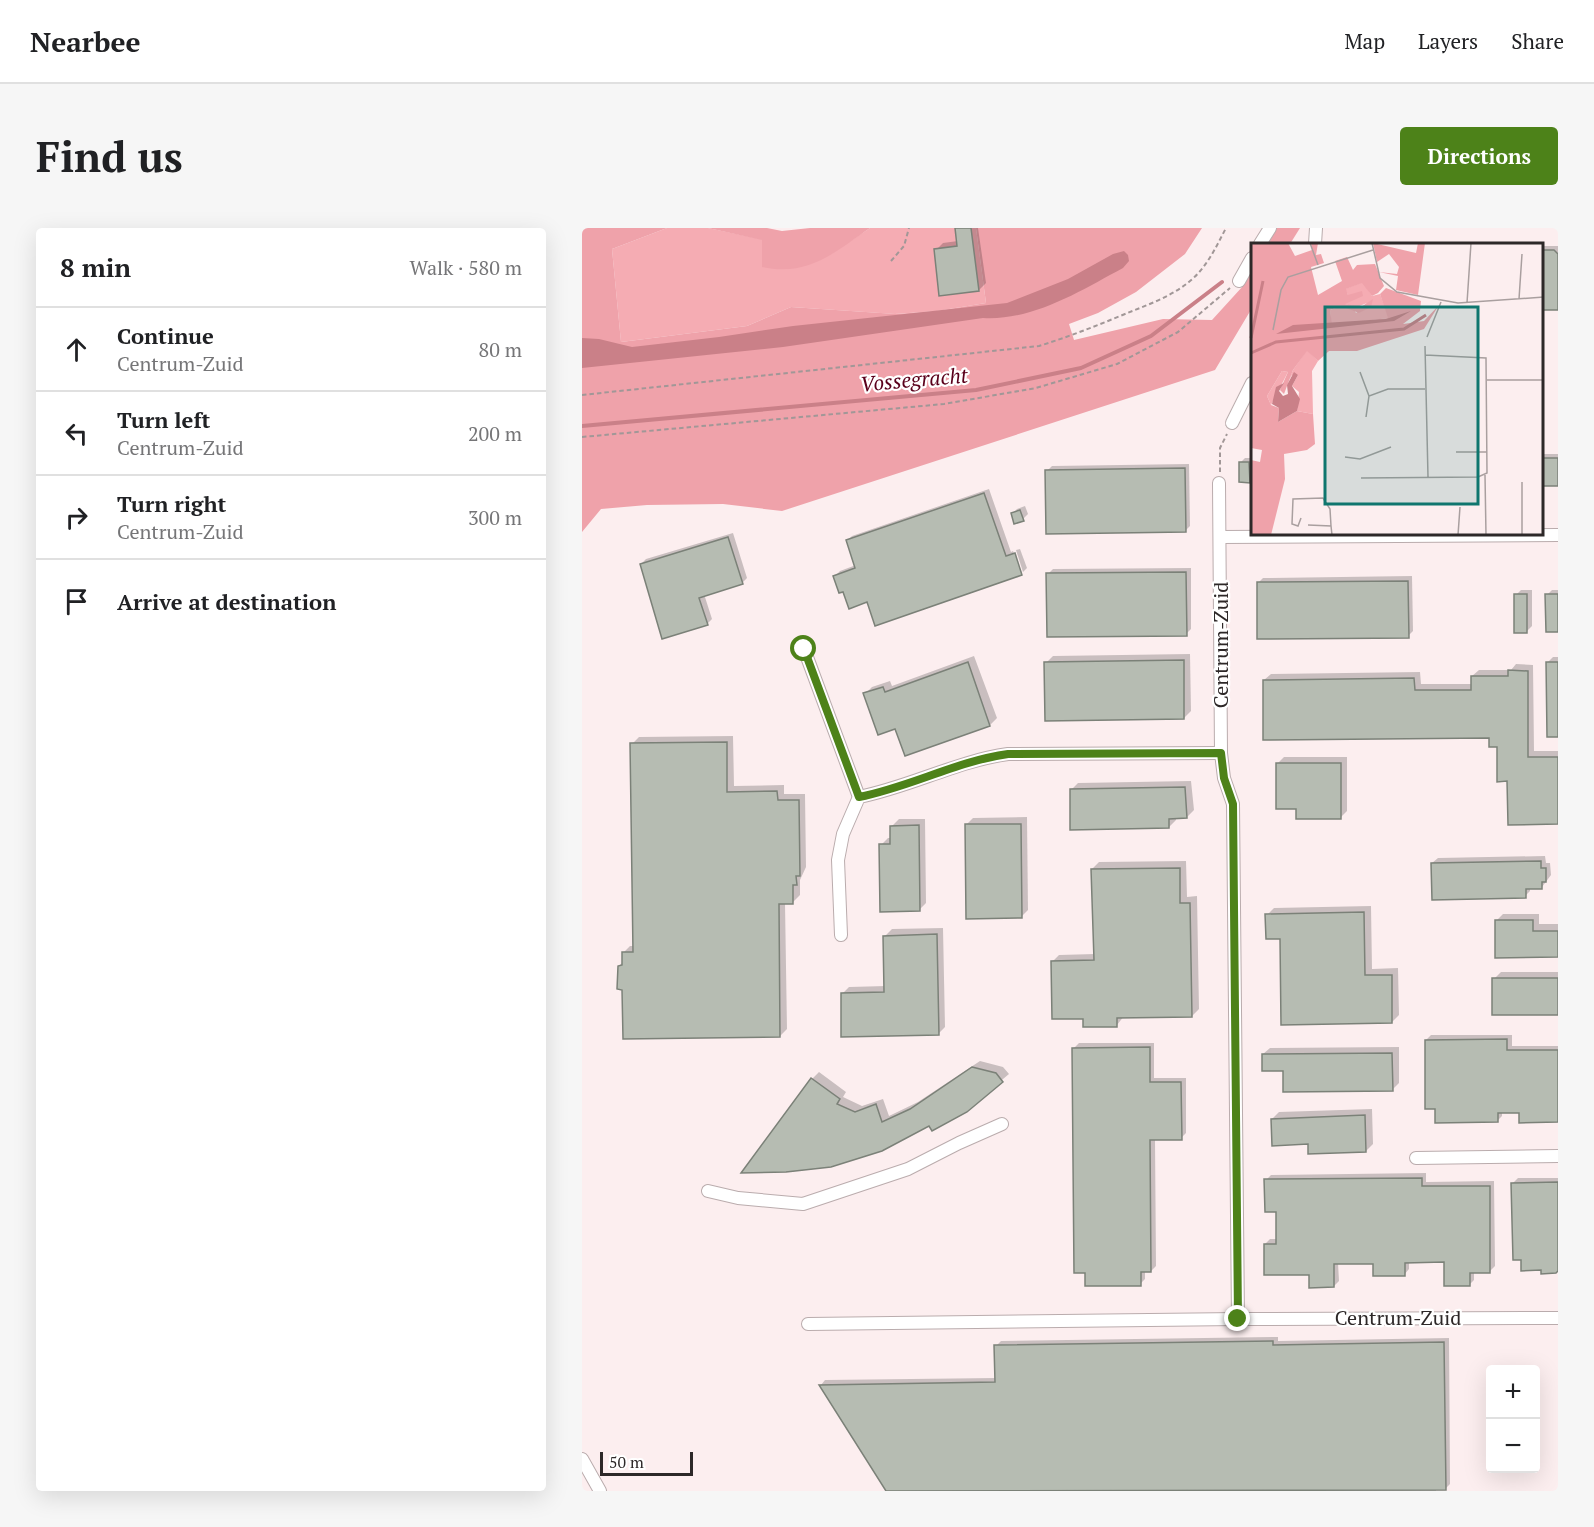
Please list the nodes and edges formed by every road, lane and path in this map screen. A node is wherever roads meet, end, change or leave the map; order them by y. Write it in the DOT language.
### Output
graph roads {
  1 [pos="909,228"];
  2 [pos="1226,228"];
  3 [pos="1270,228"];
  4 [pos="1316,228"];
  5 [pos="1261,243"];
  6 [pos="1315,243"];
  7 [pos="1251,260"];
  8 [pos="891,261"];
  9 [pos="1239,281"];
  10 [pos="1251,385"];
  11 [pos="582,395"];
  12 [pos="1232,423"];
  13 [pos="582,437"];
  14 [pos="1219,483"];
  15 [pos="1543,535"];
  16 [pos="1558,535"];
  17 [pos="1389,536"];
  18 [pos="1220,537"];
  19 [pos="804,649"];
  20 [pos="1221,753"];
  21 [pos="859,797"];
  22 [pos="841,935"];
  23 [pos="1002,1124"];
  24 [pos="1558,1156"];
  25 [pos="1416,1158"];
  26 [pos="708,1191"];
  27 [pos="1558,1318"];
  28 [pos="1238,1319"];
  29 [pos="808,1324"];
  30 [pos="582,1459"];
  31 [pos="600,1491"];
  1 -- 8 [label="path"];
  2 -- 11 [label="path"];
  3 -- 5 [label="street"];
  4 -- 6 [label="street"];
  7 -- 9 [label="street"];
  9 -- 13 [label="path"];
  10 -- 12 [label="street"];
  12 -- 14 [label="path"];
  14 -- 18 [label="street, Centrum-Zuid"];
  15 -- 16 [label="street"];
  17 -- 18 [label="street"];
  18 -- 20 [label="street, Centrum-Zuid"];
  19 -- 21 [label="street"];
  20 -- 21 [label="street"];
  20 -- 28 [label="street, Centrum-Zuid"];
  21 -- 22 [label="street"];
  23 -- 26 [label="street"];
  24 -- 25 [label="street"];
  27 -- 28 [label="street, Centrum-Zuid"];
  28 -- 29 [label="street, Centrum-Zuid"];
  30 -- 31 [label="street"];
}
